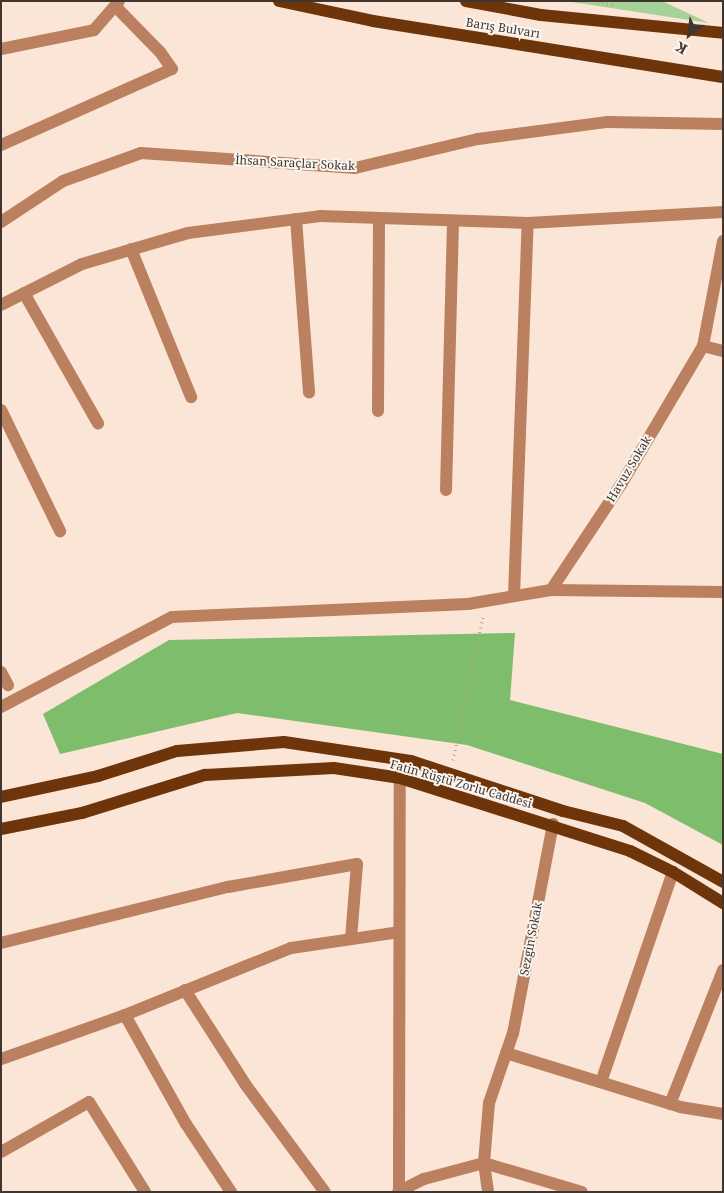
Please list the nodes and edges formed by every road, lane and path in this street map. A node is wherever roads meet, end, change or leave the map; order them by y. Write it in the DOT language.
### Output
graph roads {
  1 [pos="279,1"];
  2 [pos="466,1"];
  3 [pos="117,4"];
  4 [pos="723,33"];
  5 [pos="1,49"];
  6 [pos="723,77"];
  7 [pos="723,124"];
  8 [pos="1,145"];
  9 [pos="723,212"];
  10 [pos="380,218"];
  11 [pos="296,219"];
  12 [pos="453,221"];
  13 [pos="1,222"];
  14 [pos="528,223"];
  15 [pos="723,241"];
  16 [pos="131,249"];
  17 [pos="24,293"];
  18 [pos="1,305"];
  19 [pos="703,346"];
  20 [pos="723,351"];
  21 [pos="309,393"];
  22 [pos="191,397"];
  23 [pos="1,410"];
  24 [pos="378,411"];
  25 [pos="98,423"];
  26 [pos="446,490"];
  27 [pos="60,531"];
  28 [pos="551,590"];
  29 [pos="723,592"];
  30 [pos="514,596"];
  31 [pos="486,601"];
  32 [pos="1,672"];
  33 [pos="8,685"];
  34 [pos="1,707"];
  35 [pos="451,773"];
  36 [pos="400,778"];
  37 [pos="1,797"];
  38 [pos="553,824"];
  39 [pos="1,829"];
  40 [pos="673,872"];
  41 [pos="723,882"];
  42 [pos="723,903"];
  43 [pos="399,932"];
  44 [pos="351,939"];
  45 [pos="1,943"];
  46 [pos="723,970"];
  47 [pos="185,990"];
  48 [pos="125,1015"];
  49 [pos="506,1053"];
  50 [pos="1,1059"];
  51 [pos="601,1082"];
  52 [pos="670,1104"];
  53 [pos="723,1114"];
  54 [pos="1,1152"];
  55 [pos="484,1163"];
  56 [pos="144,1192"];
  57 [pos="231,1192"];
  58 [pos="325,1192"];
  59 [pos="399,1192"];
  60 [pos="488,1192"];
  61 [pos="582,1192"];
  1 -- 6 [label="main road, Barış Bulvarı"];
  2 -- 4 [label="main road, Barış Bulvarı"];
  3 -- 5 [label="street"];
  3 -- 8 [label="street"];
  7 -- 13 [label="street, İhsan Saraçlar Sokak"];
  9 -- 14 [label="street"];
  10 -- 11 [label="street"];
  10 -- 12 [label="street"];
  10 -- 24 [label="street"];
  11 -- 16 [label="street"];
  11 -- 21 [label="street"];
  12 -- 14 [label="street"];
  12 -- 26 [label="street"];
  14 -- 30 [label="street"];
  15 -- 19 [label="street, Havuz Sokak"];
  16 -- 17 [label="street"];
  16 -- 22 [label="street"];
  17 -- 18 [label="street"];
  17 -- 25 [label="street"];
  19 -- 20 [label="street"];
  19 -- 28 [label="street, Havuz Sokak"];
  23 -- 27 [label="street"];
  28 -- 29 [label="street"];
  28 -- 30 [label="street"];
  30 -- 31 [label="street"];
  31 -- 34 [label="street"];
  31 -- 35 [label="path"];
  32 -- 33 [label="street"];
  35 -- 37 [label="main road, Fatin Rüştü Zorlu Caddesi"];
  35 -- 41 [label="main road, Fatin Rüştü Zorlu Caddesi"];
  36 -- 38 [label="main road, Fatin Rüştü Zorlu Caddesi"];
  36 -- 39 [label="main road, Fatin Rüştü Zorlu Caddesi"];
  36 -- 43 [label="street"];
  38 -- 40 [label="main road, Fatin Rüştü Zorlu Caddesi"];
  38 -- 49 [label="street, Sezgin Sokak"];
  40 -- 42 [label="main road, Fatin Rüştü Zorlu Caddesi"];
  40 -- 51 [label="street"];
  43 -- 44 [label="street"];
  43 -- 59 [label="street"];
  44 -- 45 [label="street"];
  44 -- 47 [label="street"];
  46 -- 52 [label="street"];
  47 -- 48 [label="street"];
  47 -- 58 [label="street"];
  48 -- 50 [label="street"];
  48 -- 57 [label="street"];
  49 -- 51 [label="street"];
  49 -- 55 [label="street, Sezgin Sokak"];
  51 -- 52 [label="street"];
  52 -- 53 [label="street"];
  54 -- 56 [label="street"];
  55 -- 59 [label="street"];
  55 -- 60 [label="street, Sezgin Sokak"];
  55 -- 61 [label="street"];
}
